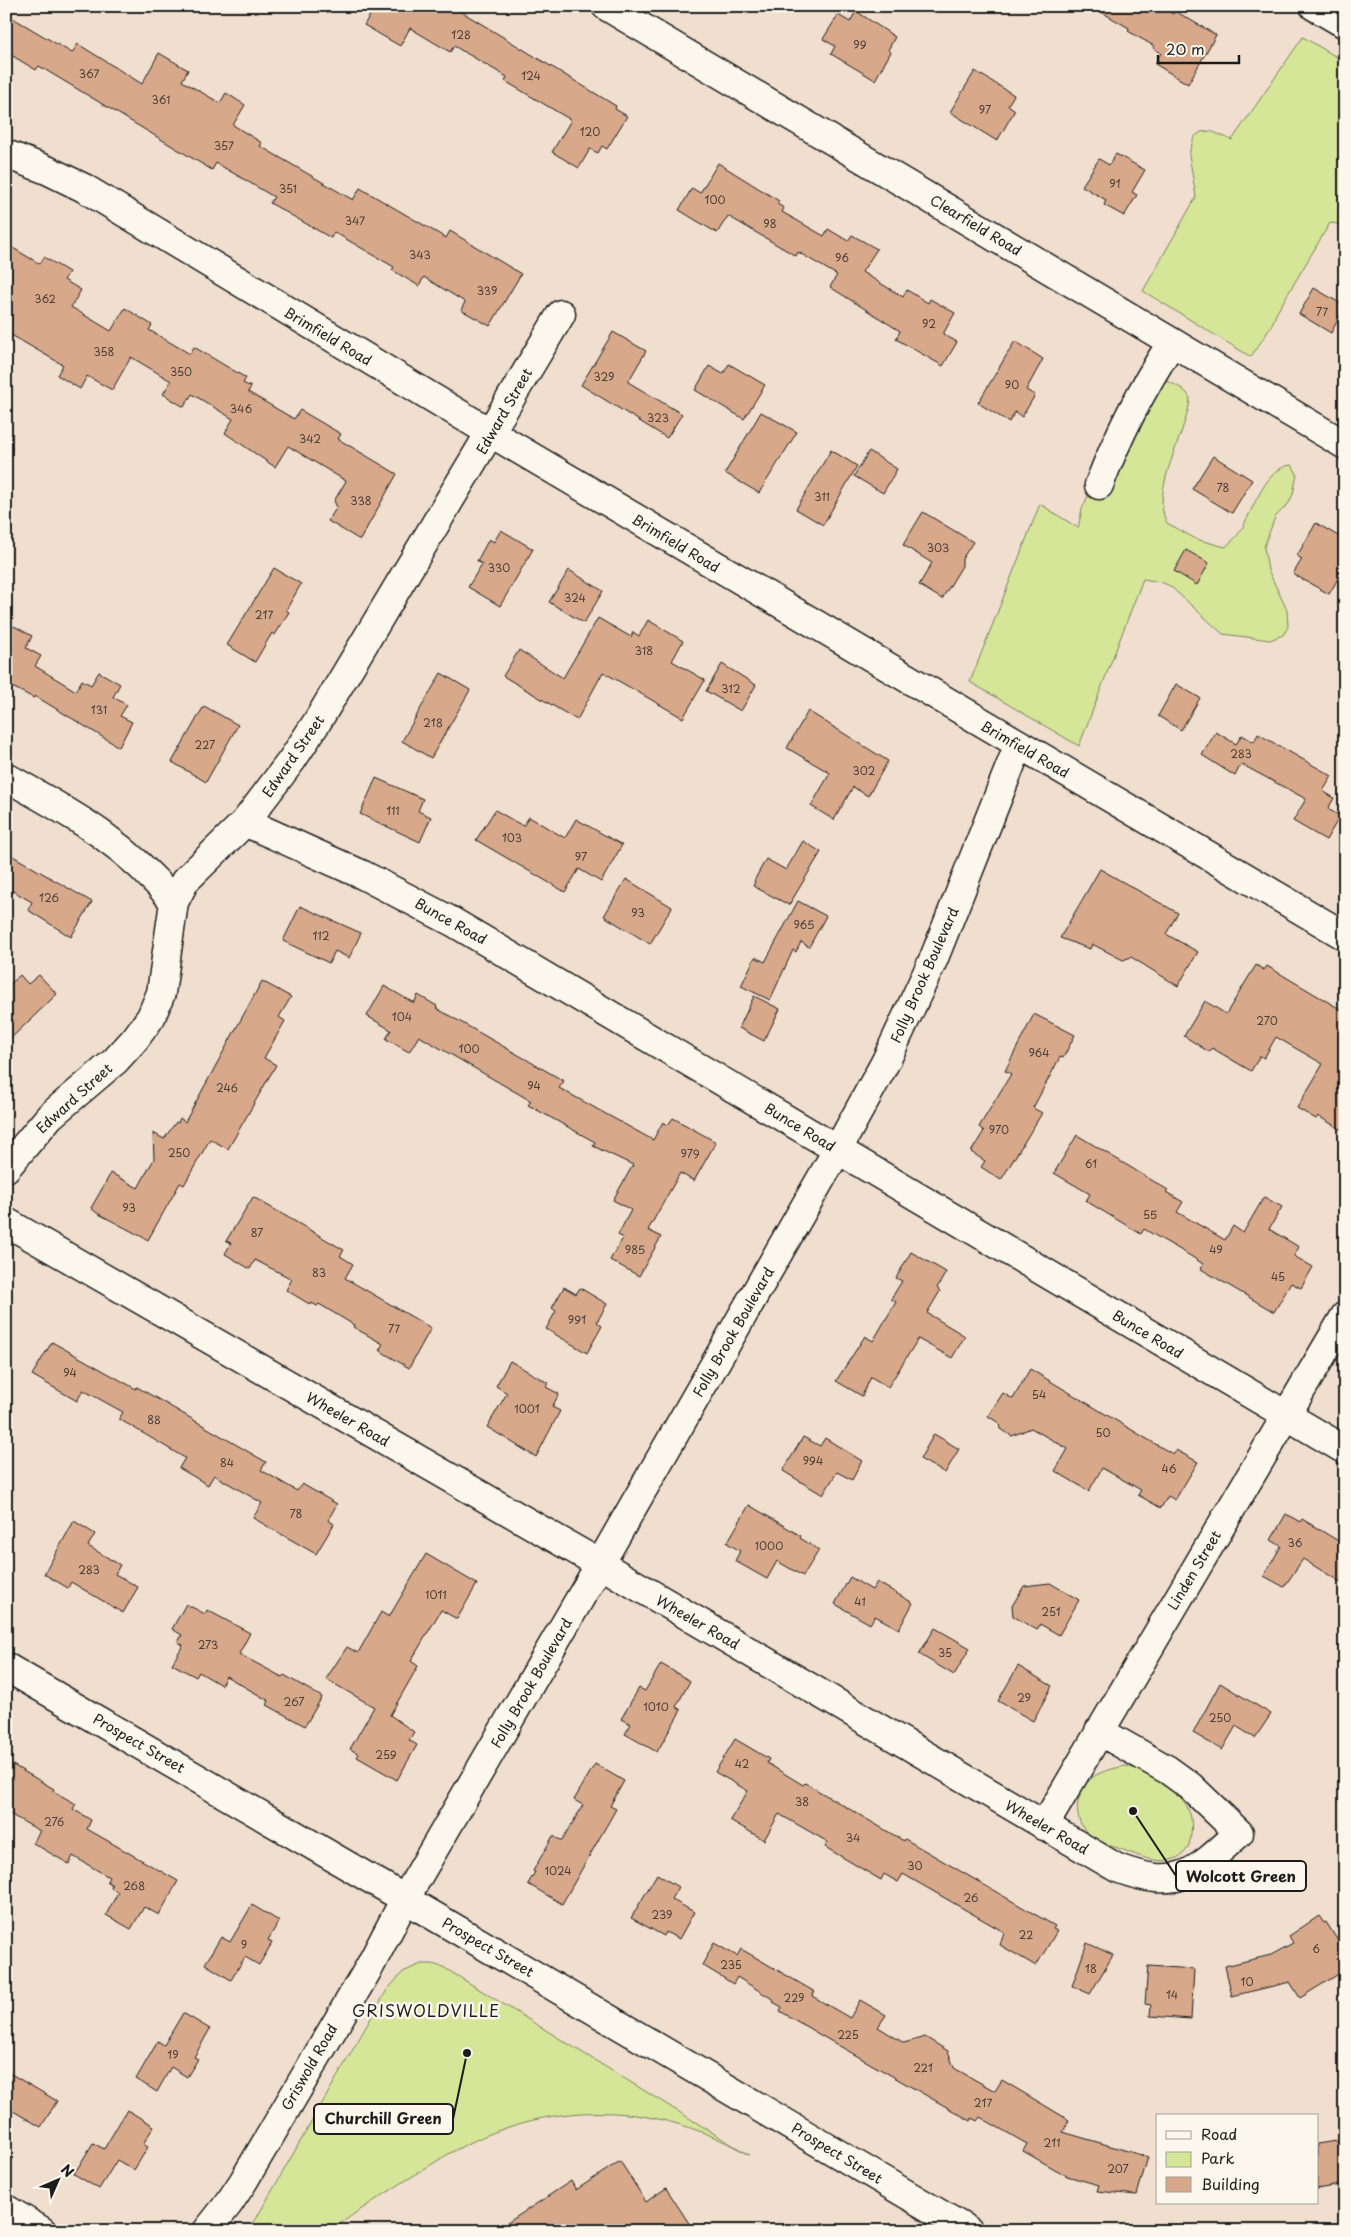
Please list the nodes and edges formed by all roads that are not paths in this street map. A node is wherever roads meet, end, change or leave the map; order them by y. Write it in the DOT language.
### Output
graph roads {
  1 [pos="606,6"];
  2 [pos="1314,6"];
  3 [pos="1345,24"];
  4 [pos="6,154"];
  5 [pos="560,314"];
  6 [pos="1172,342"];
  7 [pos="490,433"];
  8 [pos="1345,445"];
  9 [pos="1099,485"];
  10 [pos="1018,744"];
  11 [pos="6,777"];
  12 [pos="245,822"];
  13 [pos="174,902"];
  14 [pos="1345,936"];
  15 [pos="838,1149"];
  16 [pos="6,1168"];
  17 [pos="6,1222"];
  18 [pos="1345,1316"];
  19 [pos="1286,1416"];
  20 [pos="1345,1450"];
  21 [pos="600,1564"];
  22 [pos="6,1666"];
  23 [pos="1099,1731"];
  24 [pos="1044,1826"];
  25 [pos="406,1899"];
  26 [pos="6,2209"];
  27 [pos="42,2231"];
  28 [pos="207,2231"];
  29 [pos="969,2231"];
  1 -- 6 [label="street, Clearfield Road"];
  2 -- 3 [label="street"];
  4 -- 7 [label="street, Brimfield Road"];
  5 -- 7 [label="street, Edward Street"];
  6 -- 8 [label="street, Clearfield Road"];
  6 -- 9 [label="street"];
  7 -- 10 [label="street, Brimfield Road"];
  7 -- 12 [label="street, Edward Street"];
  10 -- 14 [label="street, Brimfield Road"];
  10 -- 15 [label="street, Folly Brook Boulevard"];
  11 -- 13 [label="street"];
  12 -- 13 [label="street, Edward Street"];
  12 -- 15 [label="street, Bunce Road"];
  13 -- 16 [label="street, Edward Street"];
  15 -- 19 [label="street, Bunce Road"];
  15 -- 21 [label="street, Folly Brook Boulevard"];
  17 -- 21 [label="street, Wheeler Road"];
  18 -- 19 [label="street, Linden Street"];
  19 -- 20 [label="street, Bunce Road"];
  19 -- 23 [label="street, Linden Street"];
  21 -- 24 [label="street, Wheeler Road"];
  21 -- 25 [label="street, Folly Brook Boulevard"];
  22 -- 25 [label="street, Prospect Street"];
  23 -- 24 [label="street, Linden Street"];
  23 -- 24 [label="street, Wheeler Road"];
  25 -- 28 [label="street, Griswold Road"];
  25 -- 29 [label="street, Prospect Street"];
  26 -- 27 [label="street"];
}
